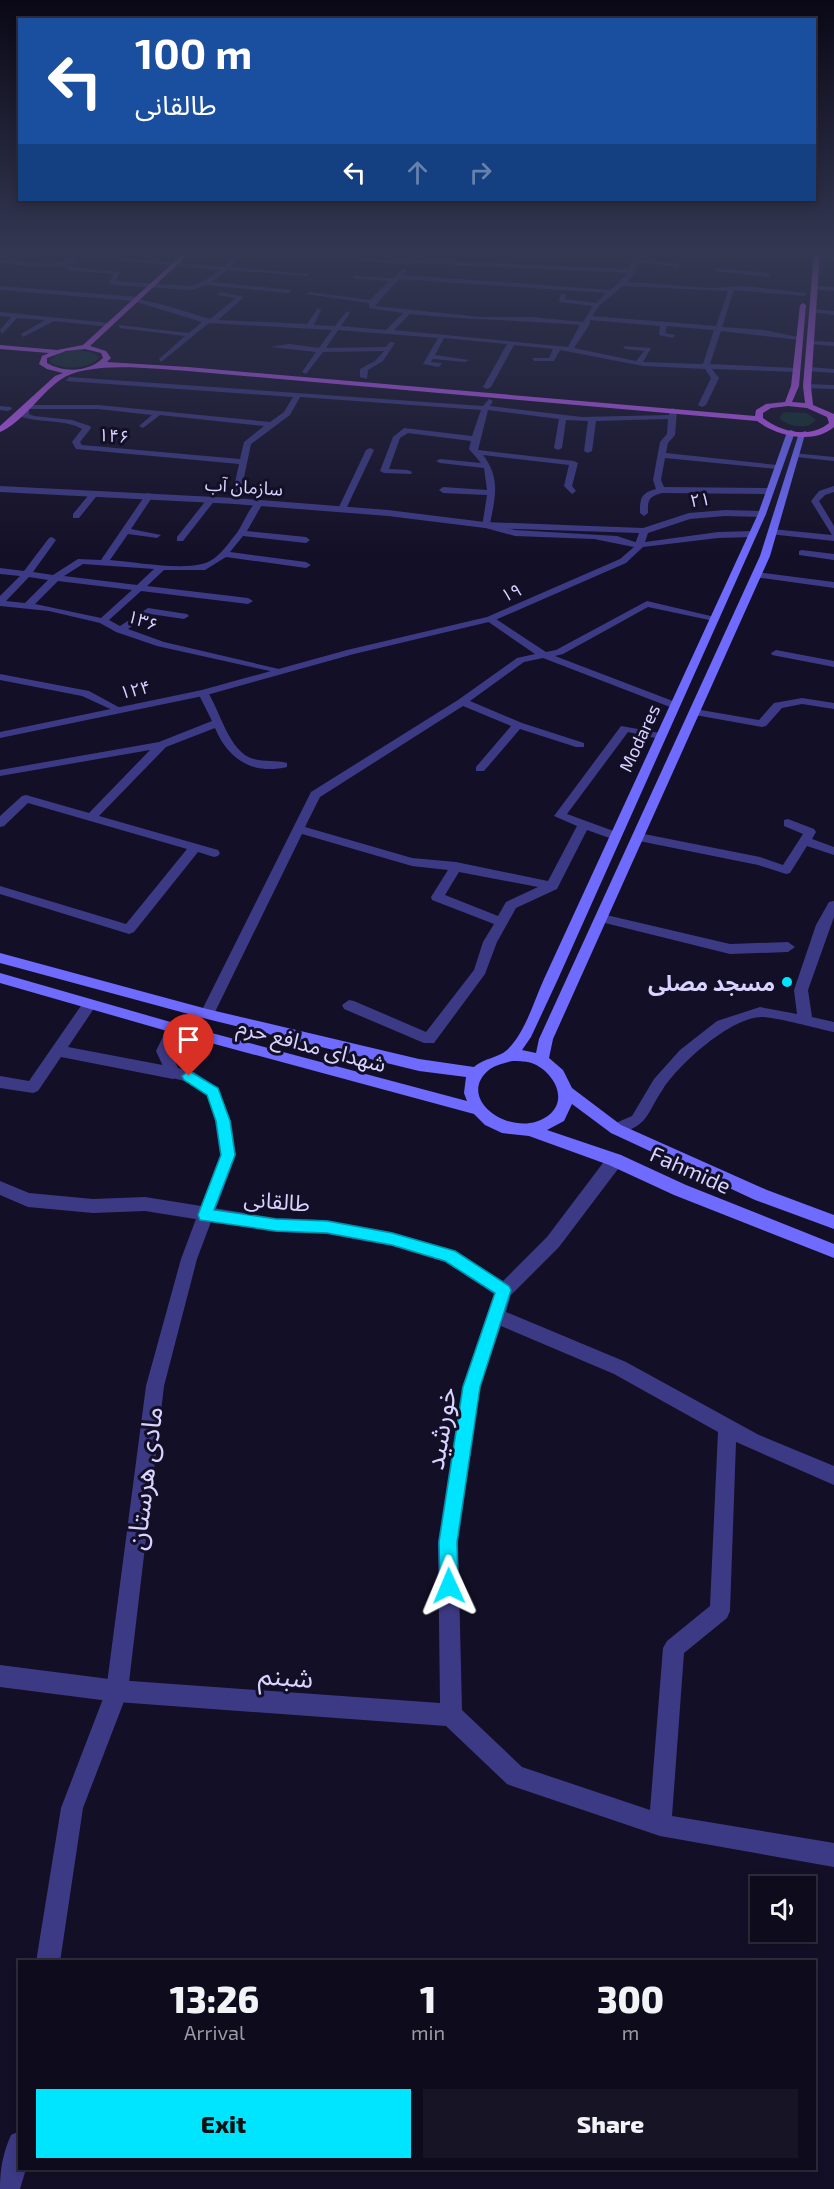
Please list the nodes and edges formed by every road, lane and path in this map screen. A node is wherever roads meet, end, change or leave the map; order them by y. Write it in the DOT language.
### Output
graph roads {
  1 [pos="13,354"];
  2 [pos="31,354"];
  3 [pos="50,354"];
  4 [pos="168,354"];
  5 [pos="319,354"];
  6 [pos="386,354"];
  7 [pos="432,354"];
  8 [pos="505,354"];
  9 [pos="554,354"];
  10 [pos="595,354"];
  11 [pos="645,354"];
  12 [pos="710,354"];
  13 [pos="798,354"];
  14 [pos="810,354"];
  15 [pos="107,355"];
  16 [pos="25,356"];
  17 [pos="129,357"];
  18 [pos="430,357"];
  19 [pos="534,359"];
  20 [pos="42,360"];
  21 [pos="161,360"];
  22 [pos="465,360"];
  23 [pos="638,363"];
  24 [pos="100,364"];
  25 [pos="121,364"];
  26 [pos="439,365"];
  27 [pos="706,365"];
  28 [pos="48,367"];
  29 [pos="809,369"];
  30 [pos="74,370"];
  31 [pos="797,370"];
  32 [pos="834,371"];
  33 [pos="307,376"];
  34 [pos="364,377"];
  35 [pos="57,378"];
  36 [pos="69,379"];
  37 [pos="384,386"];
  38 [pos="807,386"];
  39 [pos="487,387"];
  40 [pos="834,387"];
  41 [pos="288,394"];
  42 [pos="298,395"];
  43 [pos="492,396"];
  44 [pos="365,400"];
  45 [pos="15,402"];
  46 [pos="578,403"];
  47 [pos="788,404"];
  48 [pos="702,405"];
  49 [pos="809,406"];
  50 [pos="25,407"];
  51 [pos="4,408"];
  52 [pos="486,408"];
  53 [pos="762,409"];
  54 [pos="158,413"];
  55 [pos="832,413"];
  56 [pos="672,414"];
  57 [pos="0,416"];
  58 [pos="563,417"];
  59 [pos="576,419"];
  60 [pos="592,419"];
  61 [pos="759,419"];
  62 [pos="270,424"];
  63 [pos="834,424"];
  64 [pos="143,426"];
  65 [pos="0,430"];
  66 [pos="797,433"];
  67 [pos="476,439"];
  68 [pos="558,448"];
  69 [pos="370,450"];
  70 [pos="588,451"];
  71 [pos="476,452"];
  72 [pos="662,455"];
  73 [pos="796,455"];
  74 [pos="834,459"];
  75 [pos="440,461"];
  76 [pos="243,462"];
  77 [pos="486,466"];
  78 [pos="777,467"];
  79 [pos="408,472"];
  80 [pos="819,482"];
  81 [pos="0,489"];
  82 [pos="834,489"];
  83 [pos="442,490"];
  84 [pos="661,490"];
  85 [pos="572,491"];
  86 [pos="769,491"];
  87 [pos="94,493"];
  88 [pos="492,493"];
  89 [pos="822,493"];
  90 [pos="149,496"];
  91 [pos="210,500"];
  92 [pos="235,501"];
  93 [pos="259,503"];
  94 [pos="342,509"];
  95 [pos="644,513"];
  96 [pos="762,514"];
  97 [pos="76,516"];
  98 [pos="485,525"];
  99 [pos="125,531"];
  100 [pos="644,531"];
  101 [pos="772,532"];
  102 [pos="240,533"];
  103 [pos="834,533"];
  104 [pos="753,534"];
  105 [pos="157,535"];
  106 [pos="834,538"];
  107 [pos="180,539"];
  108 [pos="52,540"];
  109 [pos="306,540"];
  110 [pos="639,545"];
  111 [pos="223,554"];
  112 [pos="802,554"];
  113 [pos="834,557"];
  114 [pos="104,562"];
  115 [pos="306,565"];
  116 [pos="809,565"];
  117 [pos="834,566"];
  118 [pos="162,567"];
  119 [pos="0,571"];
  120 [pos="27,574"];
  121 [pos="757,575"];
  122 [pos="56,577"];
  123 [pos="834,585"];
  124 [pos="140,586"];
  125 [pos="248,601"];
  126 [pos="0,602"];
  127 [pos="27,606"];
  128 [pos="184,616"];
  129 [pos="714,618"];
  130 [pos="490,619"];
  131 [pos="103,621"];
  132 [pos="120,630"];
  133 [pos="776,653"];
  134 [pos="544,655"];
  135 [pos="834,664"];
  136 [pos="692,667"];
  137 [pos="714,670"];
  138 [pos="275,671"];
  139 [pos="0,677"];
  140 [pos="203,693"];
  141 [pos="462,702"];
  142 [pos="674,705"];
  143 [pos="834,706"];
  144 [pos="119,710"];
  145 [pos="695,712"];
  146 [pos="219,722"];
  147 [pos="518,725"];
  148 [pos="0,735"];
  149 [pos="660,736"];
  150 [pos="162,745"];
  151 [pos="580,745"];
  152 [pos="284,765"];
  153 [pos="480,769"];
  154 [pos="0,772"];
  155 [pos="91,818"];
  156 [pos="0,823"];
  157 [pos="788,823"];
  158 [pos="584,825"];
  159 [pos="298,829"];
  160 [pos="615,836"];
  161 [pos="639,837"];
  162 [pos="804,841"];
  163 [pos="195,848"];
  164 [pos="834,850"];
  165 [pos="214,853"];
  166 [pos="456,867"];
  167 [pos="552,886"];
  168 [pos="0,890"];
  169 [pos="834,905"];
  170 [pos="602,918"];
  171 [pos="502,922"];
  172 [pos="788,947"];
  173 [pos="0,958"];
  174 [pos="0,978"];
  175 [pos="90,1004"];
  176 [pos="349,1005"];
  177 [pos="207,1014"];
  178 [pos="805,1021"];
  179 [pos="834,1027"];
  180 [pos="174,1028"];
  181 [pos="58,1052"];
  182 [pos="511,1055"];
  183 [pos="542,1061"];
  184 [pos="173,1073"];
  185 [pos="475,1073"];
  186 [pos="0,1082"];
  187 [pos="567,1092"];
  188 [pos="476,1109"];
  189 [pos="616,1129"];
  190 [pos="529,1130"];
  191 [pos="615,1160"];
  192 [pos="0,1188"];
  193 [pos="205,1215"];
  194 [pos="834,1222"];
  195 [pos="834,1251"];
  196 [pos="504,1290"];
  197 [pos="495,1316"];
  198 [pos="728,1428"];
  199 [pos="834,1476"];
  200 [pos="0,1676"];
  201 [pos="117,1691"];
  202 [pos="452,1715"];
  203 [pos="660,1825"];
  204 [pos="834,1855"];
  205 [pos="48,1960"];
  206 [pos="18,2151"];
  207 [pos="7,2189"];
  1 -- 16 [label="main road"];
  2 -- 16 [label="main road"];
  3 -- 20 [label="main road"];
  4 -- 21 [label="street"];
  5 -- 33 [label="street"];
  6 -- 34 [label="street"];
  7 -- 18 [label="street"];
  8 -- 39 [label="street"];
  9 -- 19 [label="street"];
  10 -- 23 [label="street"];
  11 -- 23 [label="street"];
  12 -- 27 [label="street"];
  13 -- 31 [label="main road"];
  14 -- 29 [label="main road"];
  15 -- 17 [label="main road"];
  15 -- 24 [label="main road"];
  16 -- 20 [label="main road"];
  17 -- 21 [label="main road"];
  17 -- 25 [label="main road"];
  18 -- 22 [label="street"];
  18 -- 26 [label="street"];
  20 -- 28 [label="main road"];
  21 -- 33 [label="main road"];
  23 -- 27 [label="street"];
  24 -- 25 [label="main road"];
  24 -- 30 [label="main road"];
  25 -- 33 [label="main road"];
  27 -- 31 [label="street"];
  27 -- 48 [label="street"];
  28 -- 30 [label="main road"];
  28 -- 35 [label="main road"];
  29 -- 32 [label="street"];
  29 -- 38 [label="main road"];
  30 -- 35 [label="main road"];
  31 -- 47 [label="main road"];
  33 -- 34 [label="main road"];
  33 -- 37 [label="main road"];
  33 -- 41 [label="street"];
  34 -- 39 [label="main road"];
  35 -- 50 [label="main road"];
  36 -- 41 [label="street"];
  37 -- 43 [label="main road"];
  37 -- 44 [label="street"];
  38 -- 40 [label="street"];
  38 -- 49 [label="main road"];
  39 -- 48 [label="main road"];
  41 -- 42 [label="street"];
  42 -- 44 [label="street"];
  42 -- 62 [label="street"];
  43 -- 46 [label="main road"];
  43 -- 52 [label="street"];
  44 -- 52 [label="street"];
  45 -- 51 [label="main road"];
  46 -- 56 [label="main road"];
  46 -- 59 [label="street"];
  47 -- 49 [label="main road"];
  47 -- 53 [label="main road"];
  48 -- 53 [label="main road"];
  49 -- 55 [label="main road"];
  50 -- 54 [label="street"];
  50 -- 65 [label="main road"];
  50 -- 76 [label="street, ۱۴۶"];
  51 -- 57 [label="main road"];
  52 -- 58 [label="street"];
  52 -- 67 [label="street"];
  53 -- 61 [label="main road"];
  54 -- 62 [label="street"];
  54 -- 64 [label="street"];
  55 -- 63 [label="main road"];
  56 -- 60 [label="street"];
  56 -- 61 [label="main road"];
  56 -- 72 [label="street"];
  58 -- 59 [label="street"];
  58 -- 68 [label="street"];
  59 -- 60 [label="street"];
  60 -- 70 [label="street"];
  61 -- 66 [label="main road"];
  62 -- 76 [label="street"];
  63 -- 66 [label="main road"];
  66 -- 73 [label="main road, Modares"];
  66 -- 78 [label="main road, Modares"];
  67 -- 71 [label="street"];
  67 -- 79 [label="street"];
  69 -- 94 [label="street"];
  71 -- 77 [label="street"];
  71 -- 85 [label="street"];
  72 -- 78 [label="street"];
  72 -- 84 [label="street"];
  73 -- 74 [label="street"];
  73 -- 101 [label="main road, Modares"];
  75 -- 77 [label="street"];
  76 -- 92 [label="street"];
  77 -- 88 [label="street"];
  78 -- 86 [label="main road, Modares"];
  80 -- 89 [label="street"];
  81 -- 87 [label="street, سازمان آب"];
  82 -- 89 [label="street"];
  83 -- 88 [label="street"];
  84 -- 86 [label="street"];
  84 -- 95 [label="street"];
  86 -- 96 [label="main road, Modares"];
  87 -- 90 [label="street, سازمان آب"];
  87 -- 97 [label="street"];
  88 -- 98 [label="street"];
  89 -- 103 [label="street"];
  90 -- 91 [label="street, سازمان آب"];
  90 -- 99 [label="street"];
  91 -- 92 [label="street, سازمان آب"];
  91 -- 107 [label="street"];
  92 -- 93 [label="street, سازمان آب"];
  93 -- 94 [label="street, سازمان آب"];
  93 -- 102 [label="street"];
  94 -- 98 [label="street, سازمان آب"];
  96 -- 100 [label="street, ۲۱"];
  96 -- 104 [label="main road, Modares"];
  98 -- 100 [label="street, سازمان آب"];
  98 -- 110 [label="street, سازمان آب"];
  99 -- 105 [label="street"];
  99 -- 114 [label="street"];
  100 -- 110 [label="street"];
  101 -- 106 [label="street"];
  101 -- 121 [label="main road, Modares"];
  102 -- 109 [label="street"];
  102 -- 111 [label="street"];
  104 -- 110 [label="street"];
  104 -- 129 [label="main road, Modares"];
  108 -- 120 [label="street"];
  110 -- 130 [label="street, ۱۹"];
  111 -- 115 [label="street"];
  111 -- 118 [label="street"];
  112 -- 113 [label="street"];
  114 -- 118 [label="street"];
  114 -- 122 [label="street"];
  116 -- 117 [label="street"];
  118 -- 124 [label="street"];
  119 -- 120 [label="street"];
  120 -- 122 [label="street"];
  120 -- 126 [label="street"];
  121 -- 123 [label="street"];
  121 -- 137 [label="main road, Modares"];
  122 -- 124 [label="street"];
  122 -- 127 [label="street"];
  124 -- 125 [label="street"];
  124 -- 131 [label="street"];
  126 -- 127 [label="street, ۱۳۶"];
  127 -- 131 [label="street, ۱۳۶"];
  128 -- 132 [label="street"];
  129 -- 134 [label="street"];
  129 -- 136 [label="main road, Modares"];
  130 -- 134 [label="street"];
  130 -- 138 [label="street, ۱۹"];
  131 -- 132 [label="street, ۱۳۶"];
  132 -- 138 [label="street, ۱۳۶"];
  133 -- 135 [label="street"];
  134 -- 141 [label="street"];
  134 -- 142 [label="street"];
  136 -- 137 [label="main road"];
  136 -- 142 [label="main road, Modares"];
  137 -- 145 [label="main road, Modares"];
  138 -- 140 [label="street, ۱۲۴"];
  139 -- 144 [label="street"];
  140 -- 144 [label="street, ۱۲۴"];
  140 -- 146 [label="street"];
  141 -- 147 [label="street"];
  141 -- 159 [label="street"];
  142 -- 149 [label="main road, Modares"];
  143 -- 145 [label="street"];
  144 -- 148 [label="street, ۱۲۴"];
  145 -- 161 [label="main road, Modares"];
  146 -- 150 [label="street"];
  146 -- 152 [label="street"];
  147 -- 151 [label="street"];
  147 -- 153 [label="street"];
  149 -- 158 [label="street"];
  149 -- 160 [label="main road, Modares"];
  150 -- 154 [label="street"];
  150 -- 155 [label="street"];
  155 -- 156 [label="street"];
  155 -- 163 [label="street"];
  157 -- 162 [label="street"];
  158 -- 160 [label="street"];
  158 -- 167 [label="street"];
  159 -- 166 [label="street"];
  159 -- 177 [label="street"];
  160 -- 182 [label="main road, Modares"];
  161 -- 162 [label="street"];
  161 -- 170 [label="main road, Modares"];
  162 -- 164 [label="street"];
  163 -- 165 [label="street"];
  163 -- 168 [label="street"];
  166 -- 167 [label="street"];
  166 -- 171 [label="street"];
  167 -- 171 [label="street"];
  169 -- 178 [label="street"];
  170 -- 172 [label="street"];
  170 -- 183 [label="main road, Modares"];
  171 -- 176 [label="street"];
  173 -- 177 [label="main road, شهدای مدافع حرم"];
  174 -- 175 [label="main road, شهدای مدافع حرم"];
  175 -- 180 [label="main road, شهدای مدافع حرم"];
  175 -- 181 [label="street"];
  177 -- 185 [label="main road, شهدای مدافع حرم"];
  178 -- 179 [label="street"];
  178 -- 189 [label="street"];
  180 -- 184 [label="street"];
  180 -- 188 [label="main road, شهدای مدافع حرم"];
  181 -- 184 [label="street, مادی هرستان"];
  181 -- 186 [label="street"];
  182 -- 183 [label="main road"];
  182 -- 185 [label="main road"];
  183 -- 187 [label="main road"];
  184 -- 193 [label="street, مادی هرستان"];
  185 -- 188 [label="main road"];
  187 -- 189 [label="main road, Fahmide"];
  187 -- 190 [label="main road"];
  188 -- 190 [label="main road"];
  189 -- 194 [label="main road, Fahmide"];
  190 -- 191 [label="main road, Fahmide"];
  191 -- 195 [label="main road, Fahmide"];
  191 -- 196 [label="street, خورشید"];
  192 -- 193 [label="street, طالقانی"];
  193 -- 196 [label="street, طالقانی"];
  193 -- 201 [label="street, مادی هرستان"];
  196 -- 197 [label="street, خورشید"];
  197 -- 198 [label="street"];
  197 -- 202 [label="street, خورشید"];
  198 -- 199 [label="street"];
  198 -- 203 [label="street"];
  200 -- 201 [label="street, شبنم"];
  201 -- 202 [label="street, شبنم"];
  201 -- 205 [label="street, مادی هرستان"];
  202 -- 203 [label="street"];
  203 -- 204 [label="street"];
  206 -- 207 [label="street"];
}
